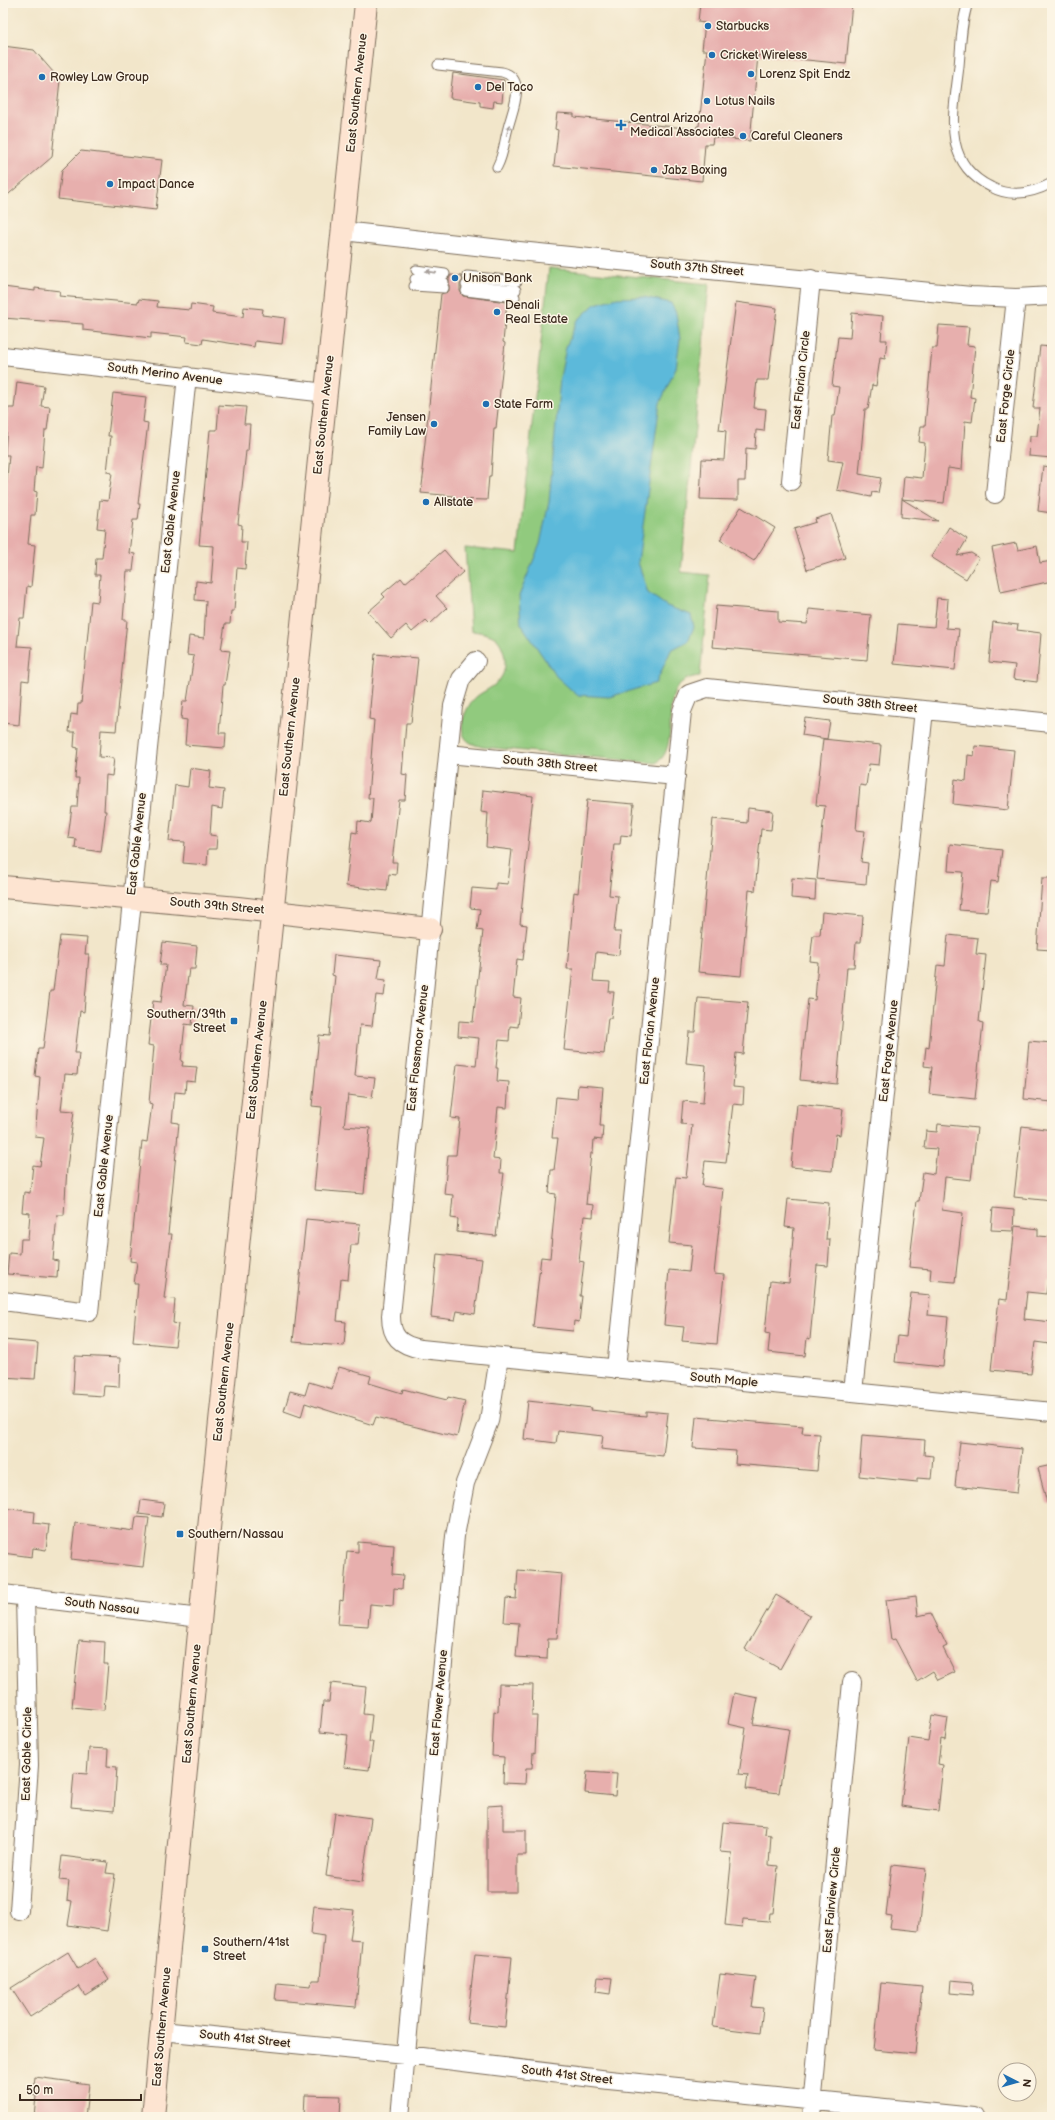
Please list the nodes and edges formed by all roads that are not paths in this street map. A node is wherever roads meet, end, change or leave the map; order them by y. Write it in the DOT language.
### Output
graph roads {
  1 [pos="366,3"];
  2 [pos="968,3"];
  3 [pos="438,65"];
  4 [pos="497,167"];
  5 [pos="1052,183"];
  6 [pos="343,232"];
  7 [pos="415,278"];
  8 [pos="811,279"];
  9 [pos="466,284"];
  10 [pos="1052,296"];
  11 [pos="1016,298"];
  12 [pos="3,356"];
  13 [pos="187,376"];
  14 [pos="326,393"];
  15 [pos="791,481"];
  16 [pos="995,494"];
  17 [pos="476,661"];
  18 [pos="689,694"];
  19 [pos="924,710"];
  20 [pos="1052,723"];
  21 [pos="448,754"];
  22 [pos="676,776"];
  23 [pos="3,887"];
  24 [pos="131,899"];
  25 [pos="272,912"];
  26 [pos="430,929"];
  27 [pos="3,1302"];
  28 [pos="398,1340"];
  29 [pos="499,1357"];
  30 [pos="616,1369"];
  31 [pos="853,1392"];
  32 [pos="1052,1412"];
  33 [pos="3,1594"];
  34 [pos="25,1596"];
  35 [pos="200,1618"];
  36 [pos="852,1682"];
  37 [pos="19,1911"];
  38 [pos="161,2031"];
  39 [pos="406,2055"];
  40 [pos="812,2109"];
  41 [pos="154,2117"];
  42 [pos="400,2117"];
  43 [pos="974,2117"];
  1 -- 6 [label="main road, East Southern Avenue"];
  2 -- 5 [label="lane"];
  4 -- 3 [label="lane, one-way"];
  6 -- 8 [label="street, South 37th Street"];
  6 -- 14 [label="main road, East Southern Avenue"];
  7 -- 7 [label="lane, one-way"];
  8 -- 11 [label="street, South 37th Street"];
  8 -- 15 [label="street, East Florian Circle"];
  9 -- 9 [label="lane"];
  10 -- 11 [label="street, South 37th Street"];
  11 -- 16 [label="street, East Forge Circle"];
  12 -- 13 [label="street, South Merino Avenue"];
  13 -- 14 [label="street, South Merino Avenue"];
  13 -- 24 [label="street, East Gable Avenue"];
  14 -- 25 [label="main road, East Southern Avenue"];
  17 -- 21 [label="street, East Flossmoor Avenue"];
  18 -- 19 [label="street, South 38th Street"];
  18 -- 22 [label="street, East Florian Avenue"];
  19 -- 20 [label="street, South 38th Street"];
  19 -- 31 [label="street, East Forge Avenue"];
  21 -- 22 [label="street, South 38th Street"];
  21 -- 26 [label="street, East Flossmoor Avenue"];
  22 -- 30 [label="street, East Florian Avenue"];
  23 -- 24 [label="main road, South 39th Street"];
  24 -- 25 [label="main road, South 39th Street"];
  24 -- 27 [label="street, East Gable Avenue"];
  25 -- 26 [label="main road, South 39th Street"];
  25 -- 35 [label="main road, East Southern Avenue"];
  26 -- 28 [label="street, East Flossmoor Avenue"];
  28 -- 29 [label="street, South Maple"];
  29 -- 30 [label="street, South Maple"];
  29 -- 39 [label="street, East Flower Avenue"];
  30 -- 31 [label="street, South Maple"];
  31 -- 32 [label="street, South Maple"];
  33 -- 34 [label="street, South Nassau"];
  34 -- 35 [label="street, South Nassau"];
  34 -- 37 [label="street, East Gable Circle"];
  35 -- 38 [label="main road, East Southern Avenue"];
  36 -- 40 [label="street, East Fairview Circle"];
  38 -- 39 [label="street, South 41st Street"];
  38 -- 41 [label="main road, East Southern Avenue"];
  39 -- 40 [label="street, South 41st Street"];
  39 -- 42 [label="street, East Flower Avenue"];
  40 -- 43 [label="street, South 41st Street"];
}
